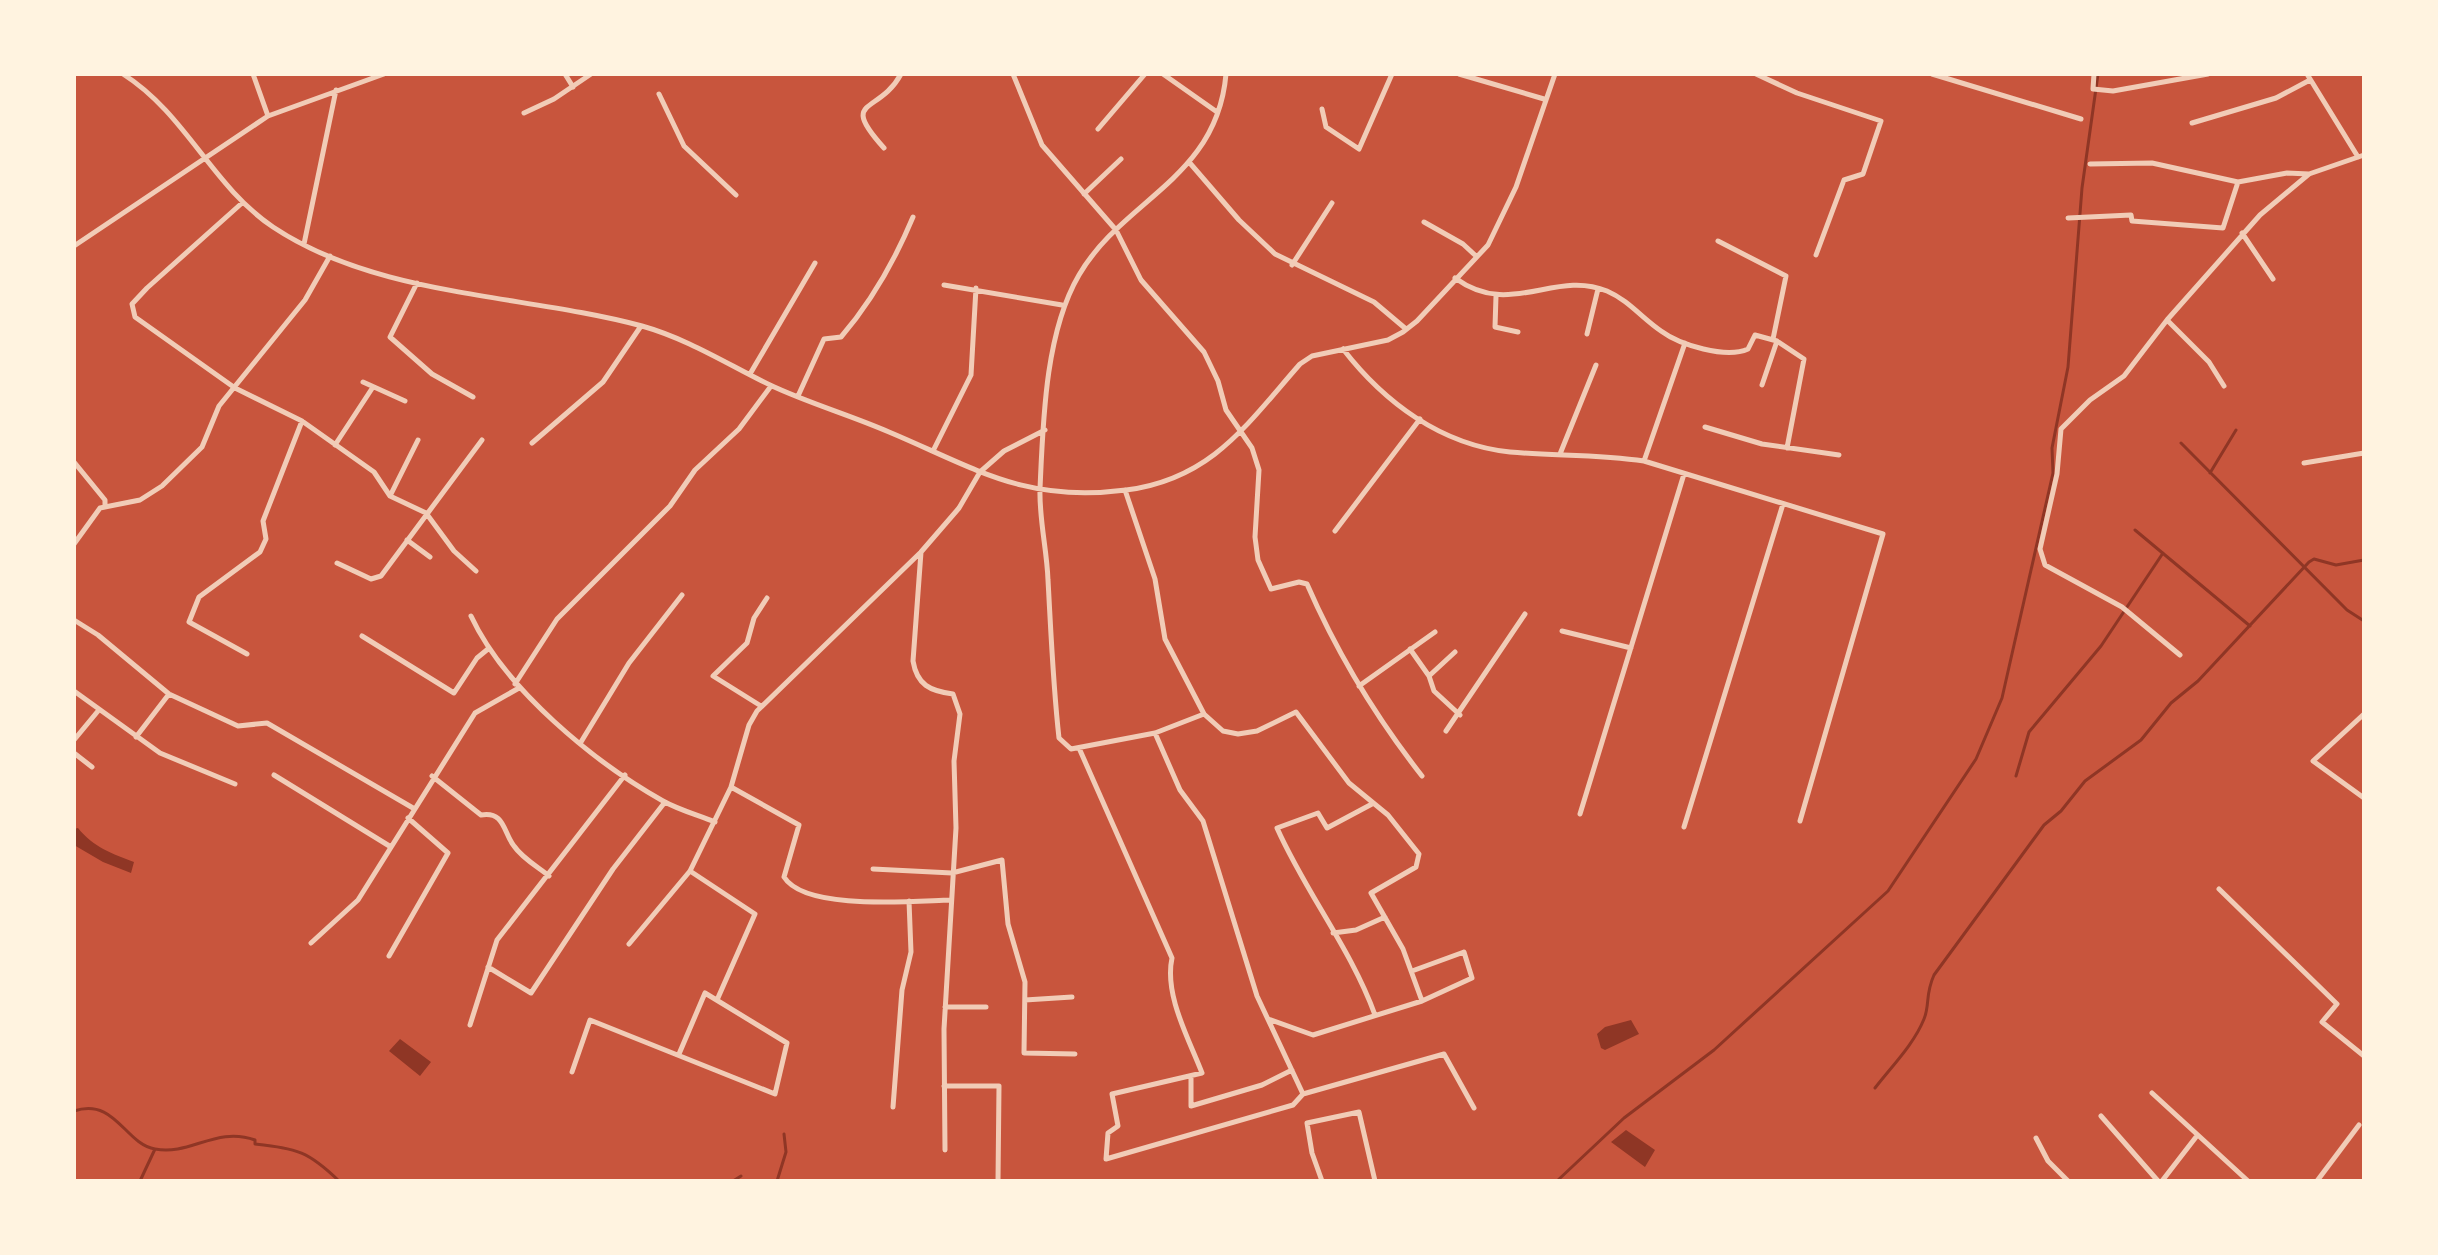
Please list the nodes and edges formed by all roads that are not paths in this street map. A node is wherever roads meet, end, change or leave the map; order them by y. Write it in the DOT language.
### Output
graph roads {
  1 [pos="123,74"];
  2 [pos="253,74"];
  3 [pos="384,74"];
  4 [pos="565,74"];
  5 [pos="591,74"];
  6 [pos="901,74"];
  7 [pos="1013,74"];
  8 [pos="1145,74"];
  9 [pos="1163,74"];
  10 [pos="1226,74"];
  11 [pos="1392,74"];
  12 [pos="1459,74"];
  13 [pos="1555,74"];
  14 [pos="1756,74"];
  15 [pos="1932,74"];
  16 [pos="2094,74"];
  17 [pos="2208,74"];
  18 [pos="2308,77"];
  19 [pos="573,87"];
  20 [pos="336,89"];
  21 [pos="659,94"];
  22 [pos="1544,99"];
  23 [pos="1322,109"];
  24 [pos="1217,112"];
  25 [pos="524,113"];
  26 [pos="268,116"];
  27 [pos="2081,119"];
  28 [pos="2192,123"];
  29 [pos="1098,129"];
  30 [pos="884,148"];
  31 [pos="2361,156"];
  32 [pos="206,158"];
  33 [pos="1121,159"];
  34 [pos="1189,162"];
  35 [pos="2090,164"];
  36 [pos="2309,174"];
  37 [pos="2238,182"];
  38 [pos="1084,194"];
  39 [pos="736,195"];
  40 [pos="242,203"];
  41 [pos="1332,203"];
  42 [pos="913,217"];
  43 [pos="2068,218"];
  44 [pos="1424,222"];
  45 [pos="1116,230"];
  46 [pos="2242,233"];
  47 [pos="1718,241"];
  48 [pos="304,244"];
  49 [pos="74,246"];
  50 [pos="1816,255"];
  51 [pos="330,256"];
  52 [pos="1476,256"];
  53 [pos="815,263"];
  54 [pos="1292,265"];
  55 [pos="1455,278"];
  56 [pos="2273,279"];
  57 [pos="417,283"];
  58 [pos="944,285"];
  59 [pos="976,288"];
  60 [pos="1598,288"];
  61 [pos="1496,296"];
  62 [pos="1062,305"];
  63 [pos="2167,320"];
  64 [pos="641,326"];
  65 [pos="1407,329"];
  66 [pos="1518,332"];
  67 [pos="1587,334"];
  68 [pos="1775,340"];
  69 [pos="1685,343"];
  70 [pos="1343,349"];
  71 [pos="1596,365"];
  72 [pos="750,374"];
  73 [pos="363,382"];
  74 [pos="771,385"];
  75 [pos="1762,385"];
  76 [pos="2224,386"];
  77 [pos="373,387"];
  78 [pos="235,388"];
  79 [pos="798,396"];
  80 [pos="473,397"];
  81 [pos="405,401"];
  82 [pos="1420,419"];
  83 [pos="302,421"];
  84 [pos="1705,427"];
  85 [pos="1046,430"];
  86 [pos="1242,430"];
  87 [pos="418,440"];
  88 [pos="482,440"];
  89 [pos="532,443"];
  90 [pos="335,445"];
  91 [pos="1787,448"];
  92 [pos="933,451"];
  93 [pos="2364,453"];
  94 [pos="1560,454"];
  95 [pos="1839,455"];
  96 [pos="1644,461"];
  97 [pos="74,462"];
  98 [pos="2304,463"];
  99 [pos="980,472"];
  100 [pos="1684,474"];
  101 [pos="1125,490"];
  102 [pos="1040,491"];
  103 [pos="390,496"];
  104 [pos="1783,504"];
  105 [pos="105,506"];
  106 [pos="426,513"];
  107 [pos="1335,531"];
  108 [pos="407,540"];
  109 [pos="74,544"];
  110 [pos="921,552"];
  111 [pos="430,557"];
  112 [pos="337,563"];
  113 [pos="476,571"];
  114 [pos="682,595"];
  115 [pos="767,598"];
  116 [pos="1525,614"];
  117 [pos="471,616"];
  118 [pos="74,620"];
  119 [pos="1562,631"];
  120 [pos="1435,632"];
  121 [pos="362,636"];
  122 [pos="1631,648"];
  123 [pos="488,649"];
  124 [pos="1410,649"];
  125 [pos="1455,652"];
  126 [pos="247,654"];
  127 [pos="2180,655"];
  128 [pos="1429,676"];
  129 [pos="517,686"];
  130 [pos="1359,686"];
  131 [pos="74,691"];
  132 [pos="169,694"];
  133 [pos="761,706"];
  134 [pos="98,711"];
  135 [pos="1204,714"];
  136 [pos="2364,714"];
  137 [pos="1460,715"];
  138 [pos="1446,731"];
  139 [pos="1155,733"];
  140 [pos="136,737"];
  141 [pos="74,740"];
  142 [pos="581,742"];
  143 [pos="1079,748"];
  144 [pos="74,753"];
  145 [pos="92,767"];
  146 [pos="274,775"];
  147 [pos="625,775"];
  148 [pos="432,776"];
  149 [pos="1422,776"];
  150 [pos="235,784"];
  151 [pos="731,787"];
  152 [pos="2364,798"];
  153 [pos="665,802"];
  154 [pos="1372,804"];
  155 [pos="413,808"];
  156 [pos="1580,814"];
  157 [pos="408,818"];
  158 [pos="1800,821"];
  159 [pos="715,822"];
  160 [pos="1684,827"];
  161 [pos="391,847"];
  162 [pos="873,869"];
  163 [pos="690,871"];
  164 [pos="952,873"];
  165 [pos="549,876"];
  166 [pos="2219,889"];
  167 [pos="950,900"];
  168 [pos="909,901"];
  169 [pos="1385,917"];
  170 [pos="1332,933"];
  171 [pos="311,943"];
  172 [pos="629,944"];
  173 [pos="389,956"];
  174 [pos="488,967"];
  175 [pos="1412,971"];
  176 [pos="1072,997"];
  177 [pos="717,1000"];
  178 [pos="1025,1000"];
  179 [pos="1422,1001"];
  180 [pos="945,1007"];
  181 [pos="986,1007"];
  182 [pos="1375,1015"];
  183 [pos="1268,1019"];
  184 [pos="470,1025"];
  185 [pos="679,1054"];
  186 [pos="1075,1054"];
  187 [pos="2364,1056"];
  188 [pos="1292,1070"];
  189 [pos="572,1072"];
  190 [pos="1191,1076"];
  191 [pos="944,1086"];
  192 [pos="2152,1093"];
  193 [pos="1303,1094"];
  194 [pos="893,1107"];
  195 [pos="1474,1108"];
  196 [pos="2101,1116"];
  197 [pos="2359,1125"];
  198 [pos="2196,1137"];
  199 [pos="2036,1138"];
  200 [pos="945,1150"];
  201 [pos="2241,1175"];
  202 [pos="998,1181"];
  203 [pos="1322,1181"];
  204 [pos="1375,1181"];
  205 [pos="2068,1181"];
  206 [pos="2160,1181"];
  207 [pos="2236,1181"];
  208 [pos="2248,1181"];
  209 [pos="2317,1181"];
  1 -- 32 [label="street"];
  2 -- 26 [label="street"];
  3 -- 20 [label="street"];
  4 -- 19 [label="street"];
  5 -- 19 [label="street"];
  6 -- 30 [label="street"];
  7 -- 38 [label="street"];
  8 -- 29 [label="street"];
  9 -- 24 [label="street"];
  10 -- 24 [label="street"];
  11 -- 23 [label="street"];
  12 -- 22 [label="street"];
  13 -- 22 [label="street"];
  14 -- 50 [label="street"];
  15 -- 27 [label="street"];
  16 -- 17 [label="street"];
  18 -- 28 [label="street"];
  18 -- 31 [label="street"];
  19 -- 25 [label="street"];
  20 -- 26 [label="street"];
  20 -- 48 [label="street"];
  21 -- 39 [label="street"];
  22 -- 52 [label="street"];
  24 -- 34 [label="street"];
  26 -- 32 [label="street"];
  31 -- 36 [label="street"];
  32 -- 40 [label="street"];
  32 -- 49 [label="street"];
  33 -- 38 [label="street"];
  34 -- 45 [label="street"];
  34 -- 54 [label="street"];
  35 -- 37 [label="street"];
  36 -- 37 [label="street"];
  36 -- 46 [label="street"];
  37 -- 43 [label="street"];
  38 -- 45 [label="street"];
  40 -- 48 [label="street"];
  40 -- 78 [label="street"];
  41 -- 54 [label="street"];
  42 -- 79 [label="street"];
  44 -- 52 [label="street"];
  45 -- 62 [label="street"];
  45 -- 86 [label="street"];
  46 -- 56 [label="street"];
  46 -- 63 [label="street"];
  47 -- 68 [label="street"];
  48 -- 51 [label="street"];
  51 -- 57 [label="street"];
  51 -- 78 [label="street"];
  52 -- 55 [label="street"];
  53 -- 72 [label="street"];
  54 -- 65 [label="street"];
  55 -- 61 [label="street"];
  55 -- 65 [label="street"];
  57 -- 64 [label="street"];
  57 -- 80 [label="street"];
  58 -- 59 [label="street"];
  59 -- 62 [label="street"];
  59 -- 92 [label="street"];
  60 -- 61 [label="street"];
  60 -- 67 [label="street"];
  60 -- 69 [label="street"];
  61 -- 66 [label="street"];
  62 -- 85 [label="street"];
  63 -- 76 [label="street"];
  63 -- 127 [label="street"];
  64 -- 72 [label="street"];
  64 -- 89 [label="street"];
  65 -- 70 [label="street"];
  68 -- 69 [label="street"];
  68 -- 75 [label="street"];
  68 -- 91 [label="street"];
  69 -- 96 [label="street"];
  70 -- 82 [label="street"];
  70 -- 86 [label="street"];
  71 -- 94 [label="street"];
  72 -- 74 [label="street"];
  73 -- 77 [label="street"];
  74 -- 79 [label="street"];
  74 -- 129 [label="street"];
  77 -- 81 [label="street"];
  77 -- 90 [label="street"];
  78 -- 83 [label="street"];
  78 -- 105 [label="street"];
  79 -- 92 [label="street"];
  82 -- 94 [label="street"];
  82 -- 107 [label="street"];
  83 -- 90 [label="street"];
  83 -- 126 [label="street"];
  84 -- 91 [label="street"];
  85 -- 99 [label="street"];
  85 -- 102 [label="street"];
  86 -- 101 [label="street"];
  86 -- 130 [label="street"];
  87 -- 103 [label="street"];
  88 -- 106 [label="street"];
  90 -- 103 [label="street"];
  91 -- 95 [label="street"];
  92 -- 99 [label="street"];
  93 -- 98 [label="street"];
  94 -- 96 [label="street"];
  96 -- 100 [label="street"];
  97 -- 105 [label="street"];
  99 -- 102 [label="street"];
  99 -- 110 [label="street"];
  100 -- 104 [label="street"];
  100 -- 122 [label="street"];
  101 -- 102 [label="street"];
  101 -- 135 [label="street"];
  102 -- 143 [label="street"];
  103 -- 106 [label="street"];
  104 -- 158 [label="street"];
  104 -- 160 [label="street"];
  105 -- 109 [label="street"];
  106 -- 108 [label="street"];
  106 -- 113 [label="street"];
  108 -- 111 [label="street"];
  108 -- 112 [label="street"];
  110 -- 133 [label="street"];
  110 -- 164 [label="street"];
  114 -- 142 [label="street"];
  115 -- 133 [label="street"];
  116 -- 137 [label="street"];
  117 -- 123 [label="street"];
  118 -- 132 [label="street"];
  119 -- 122 [label="street"];
  120 -- 124 [label="street"];
  121 -- 123 [label="street"];
  122 -- 156 [label="street"];
  123 -- 129 [label="street"];
  124 -- 128 [label="street"];
  124 -- 130 [label="street"];
  125 -- 128 [label="street"];
  128 -- 137 [label="street"];
  129 -- 142 [label="street"];
  129 -- 148 [label="street"];
  130 -- 149 [label="street"];
  131 -- 134 [label="street"];
  132 -- 140 [label="street"];
  132 -- 155 [label="street"];
  133 -- 151 [label="street"];
  134 -- 140 [label="street"];
  134 -- 141 [label="street"];
  135 -- 139 [label="street"];
  135 -- 154 [label="street"];
  136 -- 152 [label="street"];
  137 -- 138 [label="street"];
  139 -- 143 [label="street"];
  139 -- 183 [label="street"];
  140 -- 150 [label="street"];
  142 -- 147 [label="street"];
  143 -- 190 [label="street"];
  144 -- 145 [label="street"];
  146 -- 161 [label="street"];
  147 -- 153 [label="street"];
  147 -- 165 [label="street"];
  148 -- 155 [label="street"];
  148 -- 165 [label="street"];
  151 -- 159 [label="street"];
  151 -- 168 [label="street"];
  153 -- 159 [label="street"];
  153 -- 174 [label="street"];
  154 -- 169 [label="street"];
  154 -- 170 [label="street"];
  155 -- 157 [label="street"];
  157 -- 161 [label="street"];
  157 -- 173 [label="street"];
  159 -- 163 [label="street"];
  161 -- 171 [label="street"];
  162 -- 164 [label="street"];
  163 -- 172 [label="street"];
  163 -- 177 [label="street"];
  164 -- 167 [label="street"];
  164 -- 178 [label="street"];
  165 -- 174 [label="street"];
  166 -- 187 [label="street"];
  167 -- 168 [label="street"];
  167 -- 180 [label="street"];
  168 -- 194 [label="street"];
  169 -- 170 [label="street"];
  169 -- 175 [label="street"];
  170 -- 182 [label="street"];
  174 -- 184 [label="street"];
  175 -- 179 [label="street"];
  175 -- 179 [label="street"];
  176 -- 178 [label="street"];
  177 -- 185 [label="street"];
  177 -- 185 [label="street"];
  178 -- 186 [label="street"];
  179 -- 182 [label="street"];
  180 -- 181 [label="street"];
  180 -- 191 [label="street"];
  182 -- 183 [label="street"];
  183 -- 188 [label="street"];
  185 -- 189 [label="street"];
  188 -- 190 [label="street"];
  188 -- 193 [label="street"];
  190 -- 193 [label="street"];
  191 -- 200 [label="street"];
  191 -- 202 [label="street"];
  192 -- 198 [label="street"];
  193 -- 195 [label="street"];
  196 -- 206 [label="street"];
  197 -- 209 [label="street"];
  198 -- 201 [label="street"];
  198 -- 206 [label="street"];
  199 -- 205 [label="street"];
  201 -- 207 [label="street"];
  201 -- 208 [label="street"];
  203 -- 204 [label="street"];
}
